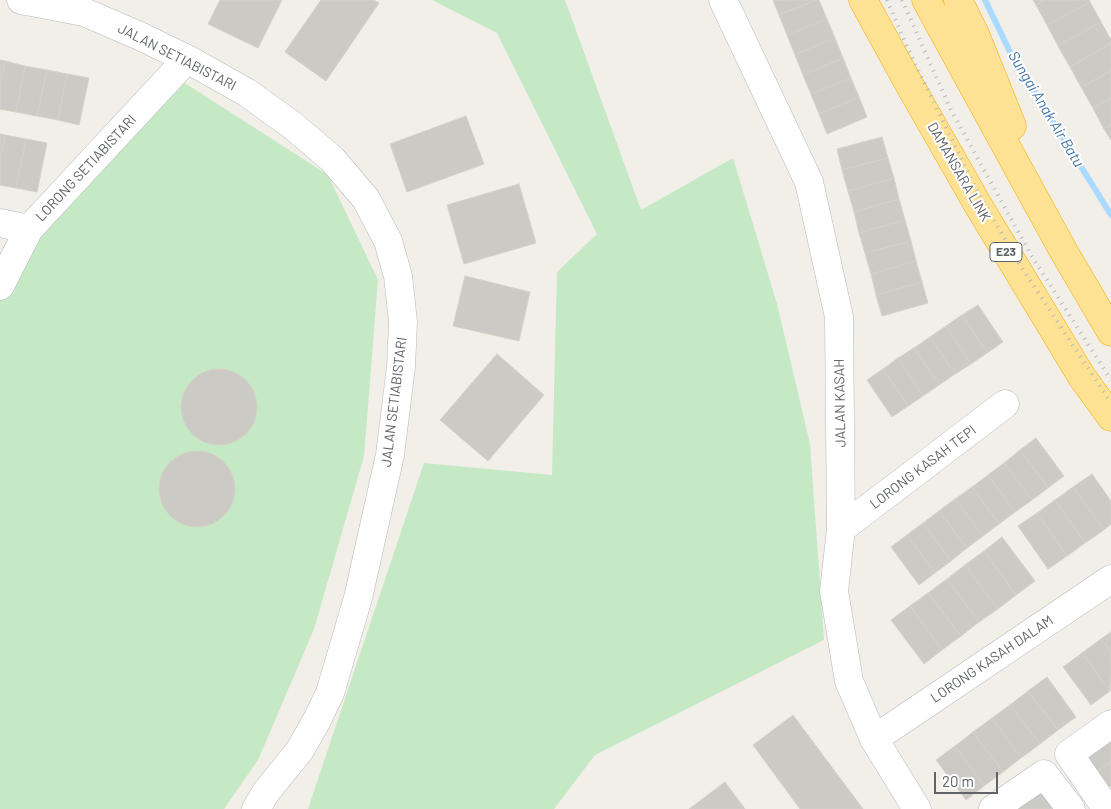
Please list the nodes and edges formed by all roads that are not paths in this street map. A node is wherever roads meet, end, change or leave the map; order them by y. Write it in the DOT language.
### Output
graph roads {
  1 [pos="21,0"];
  2 [pos="724,0"];
  3 [pos="863,0"];
  4 [pos="926,0"];
  5 [pos="958,0"];
  6 [pos="187,59"];
  7 [pos="0,223"];
  8 [pos="29,230"];
  9 [pos="1064,252"];
  10 [pos="0,286"];
  11 [pos="1111,332"];
  12 [pos="1005,404"];
  13 [pos="1111,417"];
  14 [pos="841,529"];
  15 [pos="1111,579"];
  16 [pos="1111,724"];
  17 [pos="874,740"];
  18 [pos="256,809"];
  19 [pos="917,809"];
  20 [pos="992,809"];
  21 [pos="1071,809"];
  22 [pos="1107,809"];
  1 -- 6 [label="street, JALAN SETIABISTARI"];
  2 -- 14 [label="street, JALAN KASAH"];
  3 -- 13 [label="highway, DAMANSARA LINK / E23"];
  4 -- 9 [label="highway"];
  5 -- 9 [label="highway"];
  6 -- 8 [label="street, LORONG SETIABISTARI"];
  6 -- 18 [label="street, JALAN SETIABISTARI"];
  7 -- 8 [label="street"];
  8 -- 10 [label="street, LORONG SETIABISTARI"];
  9 -- 11 [label="highway"];
  12 -- 14 [label="street, LORONG KASAH TEPI"];
  14 -- 17 [label="street, JALAN KASAH"];
  15 -- 17 [label="street, LORONG KASAH DALAM"];
  16 -- 22 [label="street"];
  17 -- 19 [label="street, JALAN KASAH"];
  20 -- 21 [label="street"];
}
